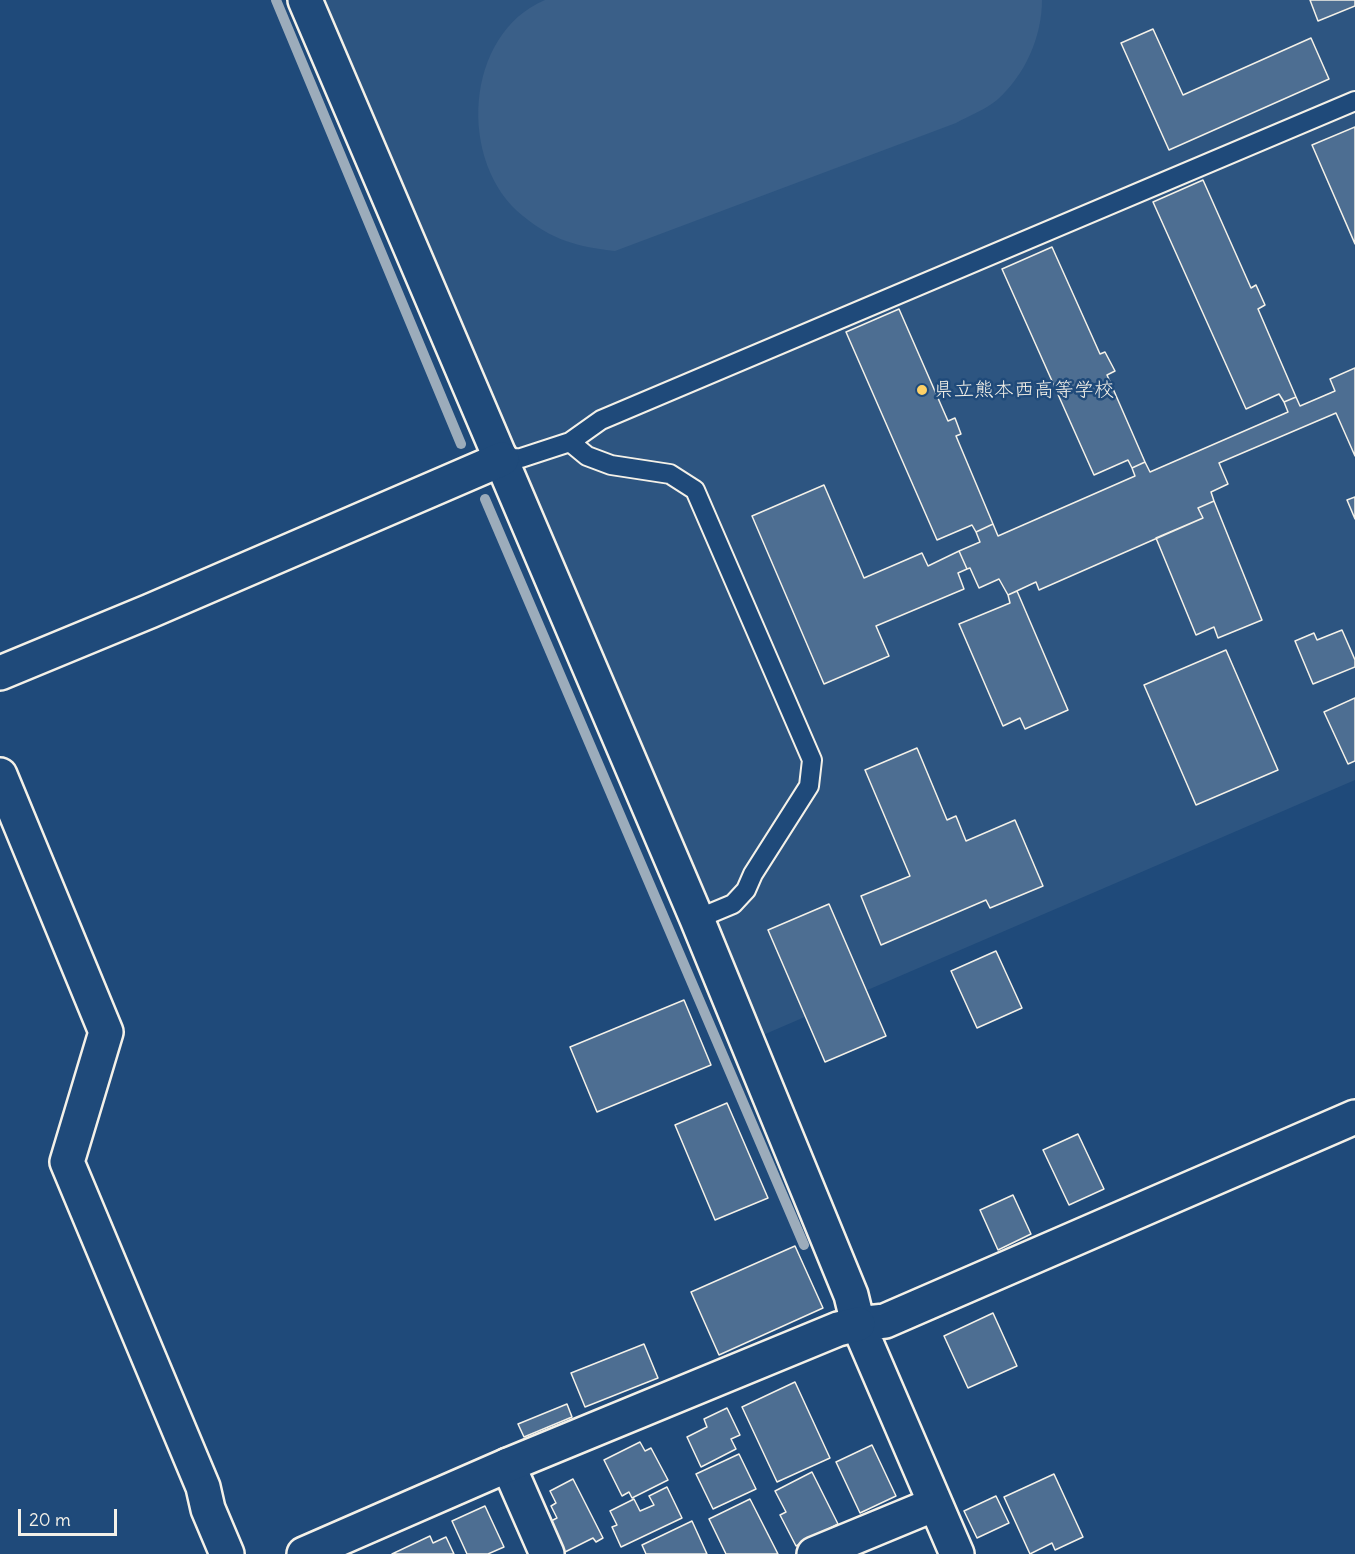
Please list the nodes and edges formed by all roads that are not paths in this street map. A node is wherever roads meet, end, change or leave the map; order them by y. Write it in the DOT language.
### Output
graph roads {
  1 [pos="305,0"];
  2 [pos="1355,101"];
  3 [pos="570,442"];
  4 [pos="502,459"];
  5 [pos="0,673"];
  6 [pos="0,775"];
  7 [pos="697,919"];
  8 [pos="1355,1117"];
  9 [pos="858,1324"];
  10 [pos="508,1465"];
  11 [pos="935,1504"];
  12 [pos="227,1554"];
  13 [pos="303,1554"];
  14 [pos="547,1554"];
  15 [pos="814,1554"];
  16 [pos="957,1554"];
  1 -- 4 [label="street"];
  2 -- 3 [label="lane"];
  3 -- 4 [label="lane"];
  3 -- 7 [label="lane"];
  4 -- 5 [label="street"];
  4 -- 7 [label="street"];
  6 -- 12 [label="street"];
  7 -- 9 [label="street"];
  8 -- 9 [label="street"];
  9 -- 10 [label="street"];
  9 -- 11 [label="street"];
  10 -- 13 [label="street"];
  10 -- 14 [label="street"];
  11 -- 15 [label="street"];
  11 -- 16 [label="street"];
}
